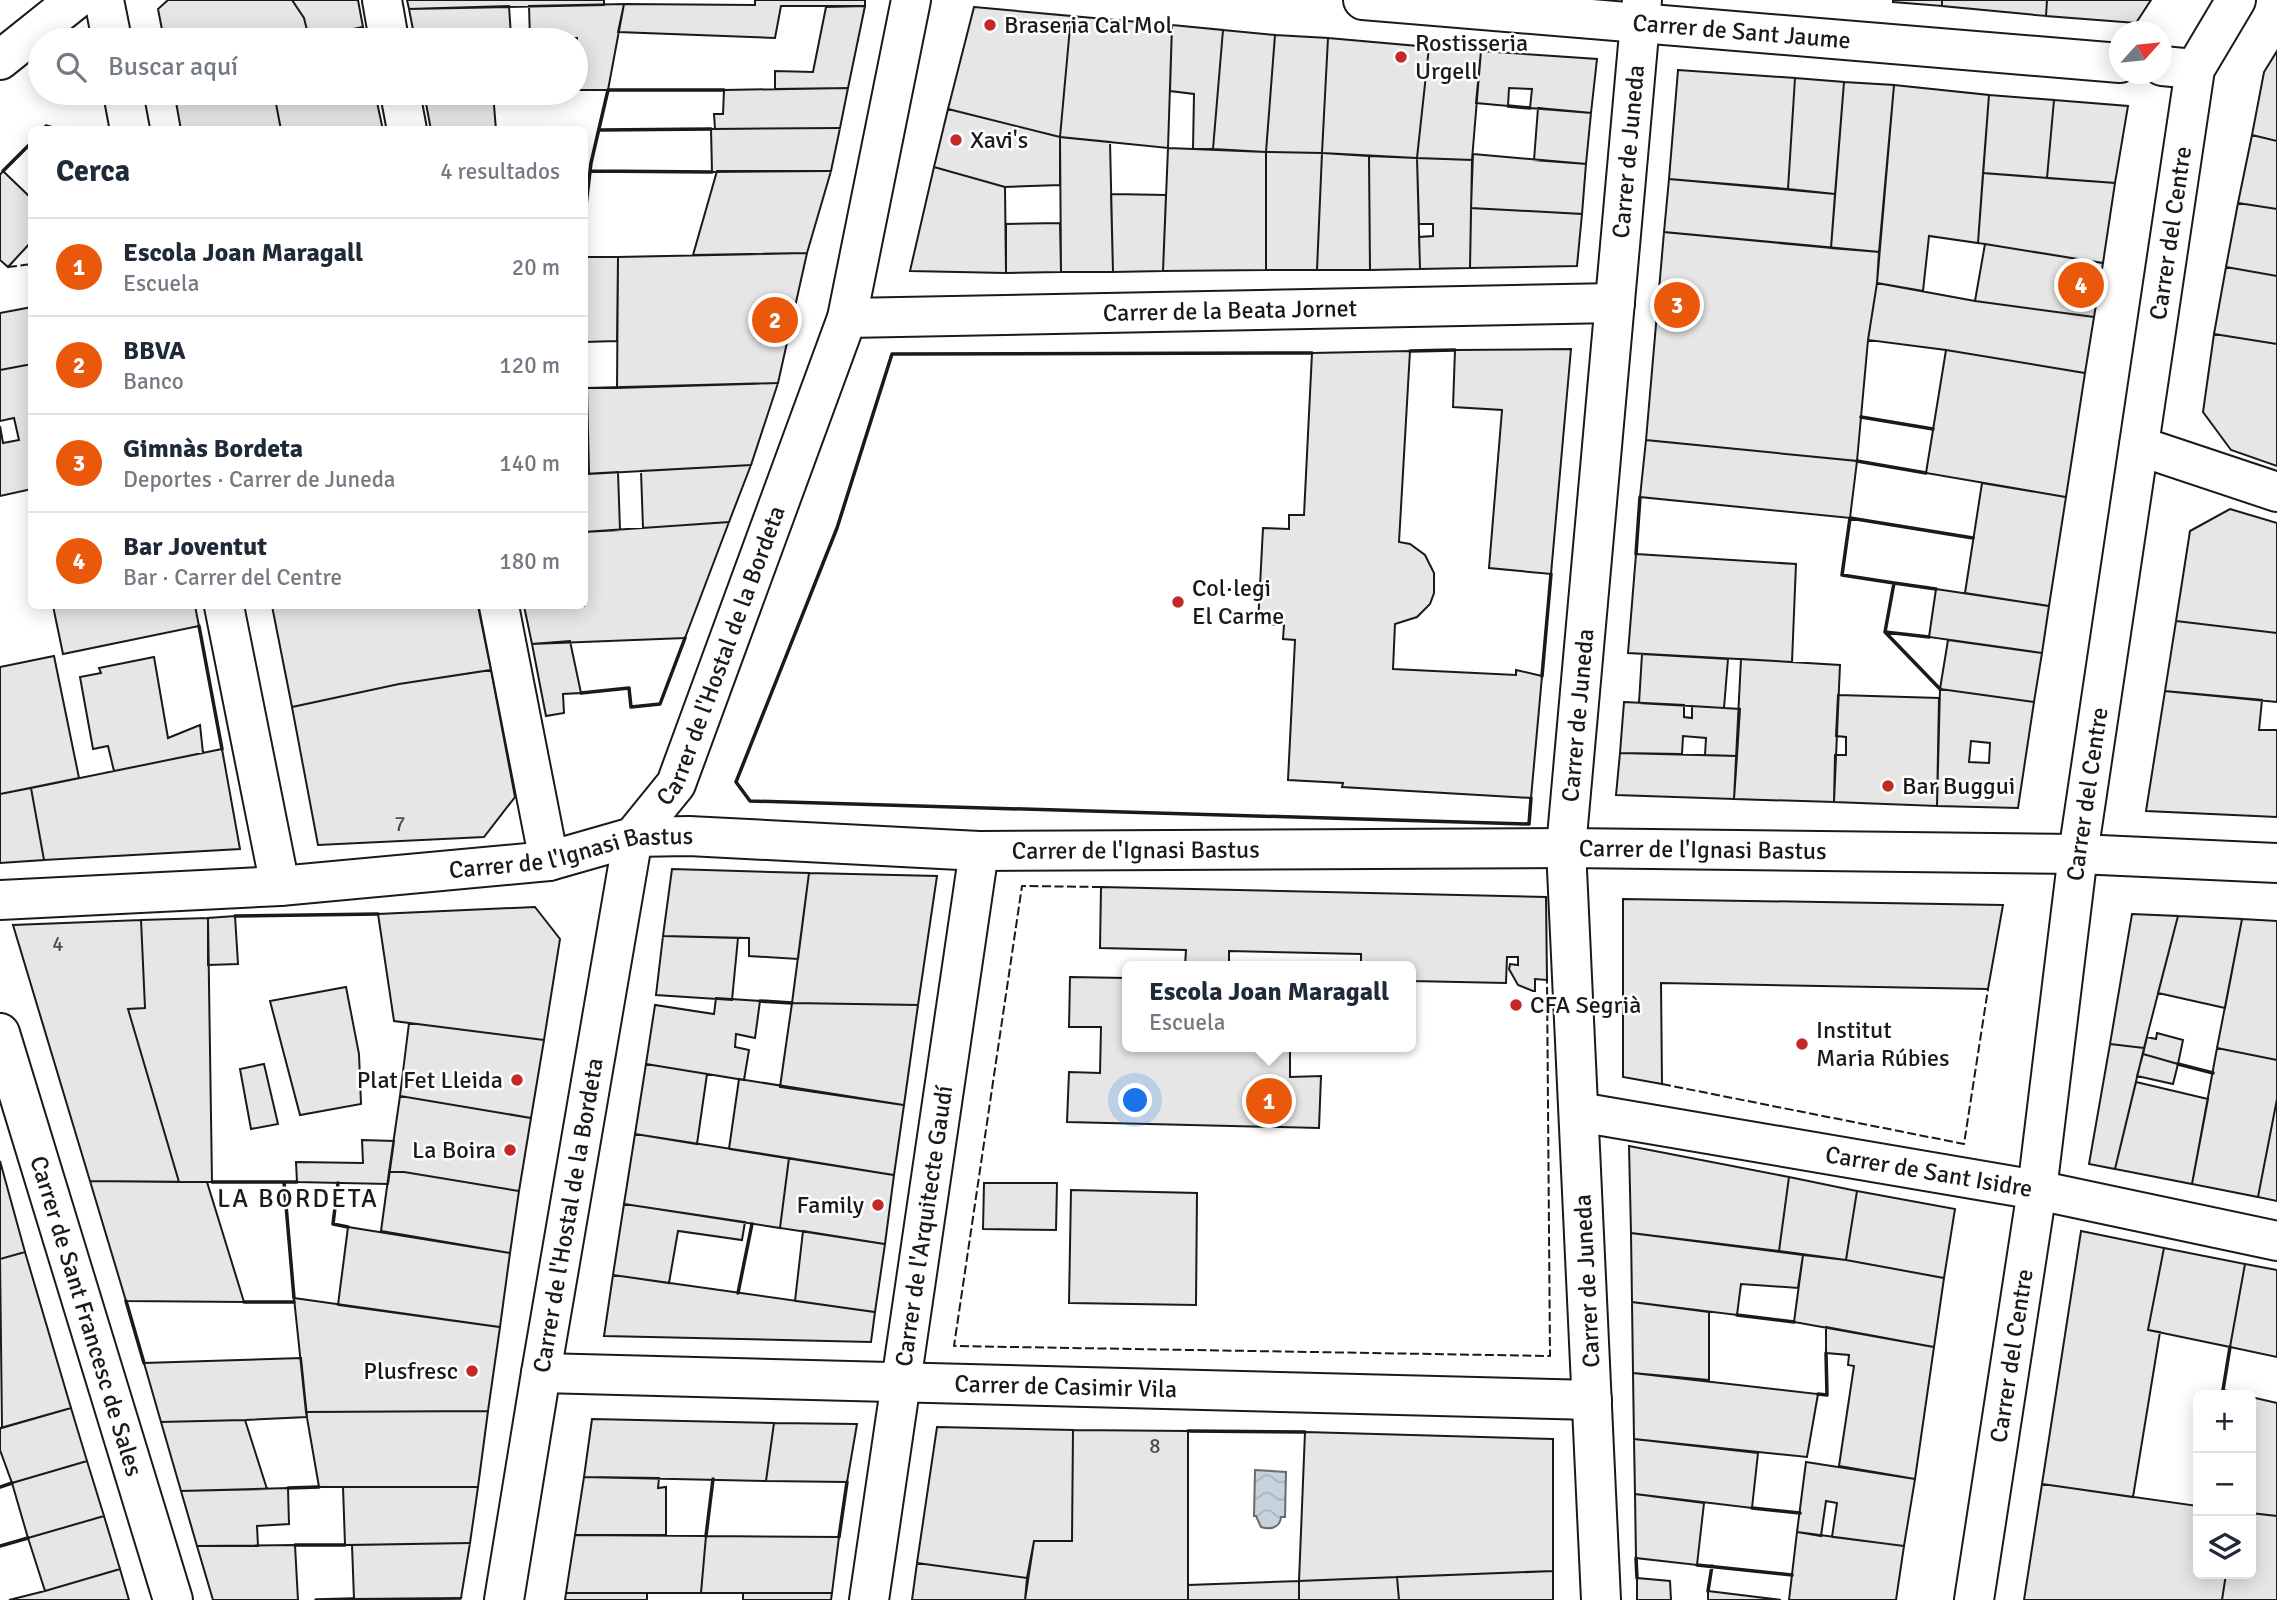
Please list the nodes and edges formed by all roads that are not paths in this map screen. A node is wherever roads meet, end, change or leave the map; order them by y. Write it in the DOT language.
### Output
graph roads {
  1 [pos="75,0"];
  2 [pos="104,0"];
  3 [pos="382,0"];
  4 [pos="911,0"];
  5 [pos="1363,0"];
  6 [pos="2236,0"];
  7 [pos="1641,12"];
  8 [pos="40,28"];
  9 [pos="110,28"];
  10 [pos="388,28"];
  11 [pos="28,38"];
  12 [pos="0,60"];
  13 [pos="2109,62"];
  14 [pos="2178,67"];
  15 [pos="125,105"];
  16 [pos="402,105"];
  17 [pos="129,126"];
  18 [pos="406,126"];
  19 [pos="1615,303"];
  20 [pos="847,318"];
  21 [pos="2139,446"];
  22 [pos="2277,492"];
  23 [pos="225,609"];
  24 [pos="500,609"];
  25 [pos="634,837"];
  26 [pos="1566,848"];
  27 [pos="979,851"];
  28 [pos="2078,855"];
  29 [pos="549,861"];
  30 [pos="2277,863"];
  31 [pos="280,886"];
  32 [pos="0,900"];
  33 [pos="0,1033"];
  34 [pos="1579,1112"];
  35 [pos="2037,1190"];
  36 [pos="2277,1241"];
  37 [pos="541,1373"];
  38 [pos="902,1382"];
  39 [pos="1592,1400"];
  40 [pos="173,1600"];
  41 [pos="504,1600"];
  42 [pos="869,1600"];
  43 [pos="1601,1600"];
  44 [pos="1973,1600"];
  1 -- 8 [label="street"];
  2 -- 9 [label="street"];
  3 -- 10 [label="street"];
  4 -- 20 [label="street, Carrer de l'Hostal de la Bordeta"];
  5 -- 7 [label="street, Carrer de Sant Jaume"];
  6 -- 14 [label="street, Carrer del Centre"];
  7 -- 13 [label="street, Carrer de Sant Jaume"];
  7 -- 19 [label="street, Carrer de Juneda"];
  11 -- 12 [label="street"];
  14 -- 21 [label="street, Carrer del Centre"];
  15 -- 17 [label="street"];
  16 -- 18 [label="street"];
  19 -- 20 [label="street, Carrer de la Beata Jornet"];
  19 -- 26 [label="street, Carrer de Juneda"];
  20 -- 25 [label="street, Carrer de l'Hostal de la Bordeta"];
  21 -- 22 [label="street"];
  21 -- 28 [label="street, Carrer del Centre"];
  23 -- 31 [label="street"];
  24 -- 29 [label="street"];
  25 -- 27 [label="street, Carrer de l'Ignasi Bastus"];
  25 -- 29 [label="street, Carrer de l'Ignasi Bastus"];
  25 -- 37 [label="street, Carrer de l'Hostal de la Bordeta"];
  26 -- 27 [label="street, Carrer de l'Ignasi Bastus"];
  26 -- 28 [label="street, Carrer de l'Ignasi Bastus"];
  26 -- 34 [label="street, Carrer de Juneda"];
  27 -- 38 [label="street, Carrer de l'Arquitecte Gaudí"];
  28 -- 30 [label="street, Carrer de l'Ignasi Bastus"];
  28 -- 35 [label="street, Carrer del Centre"];
  29 -- 31 [label="street, Carrer de l'Ignasi Bastus"];
  31 -- 32 [label="street, Carrer de l'Ignasi Bastus"];
  33 -- 40 [label="street, Carrer de Sant Francesc de Sales"];
  34 -- 35 [label="street, Carrer de Sant Isidre"];
  34 -- 39 [label="street, Carrer de Juneda"];
  35 -- 36 [label="street, Carrer de Sant Isidre"];
  35 -- 44 [label="street, Carrer del Centre"];
  37 -- 38 [label="street, Carrer de Casimir Vila"];
  37 -- 41 [label="street, Carrer de l'Hostal de la Bordeta"];
  38 -- 39 [label="street, Carrer de Casimir Vila"];
  38 -- 42 [label="street, Carrer de l'Arquitecte Gaudí"];
  39 -- 43 [label="street, Carrer de Juneda"];
}
